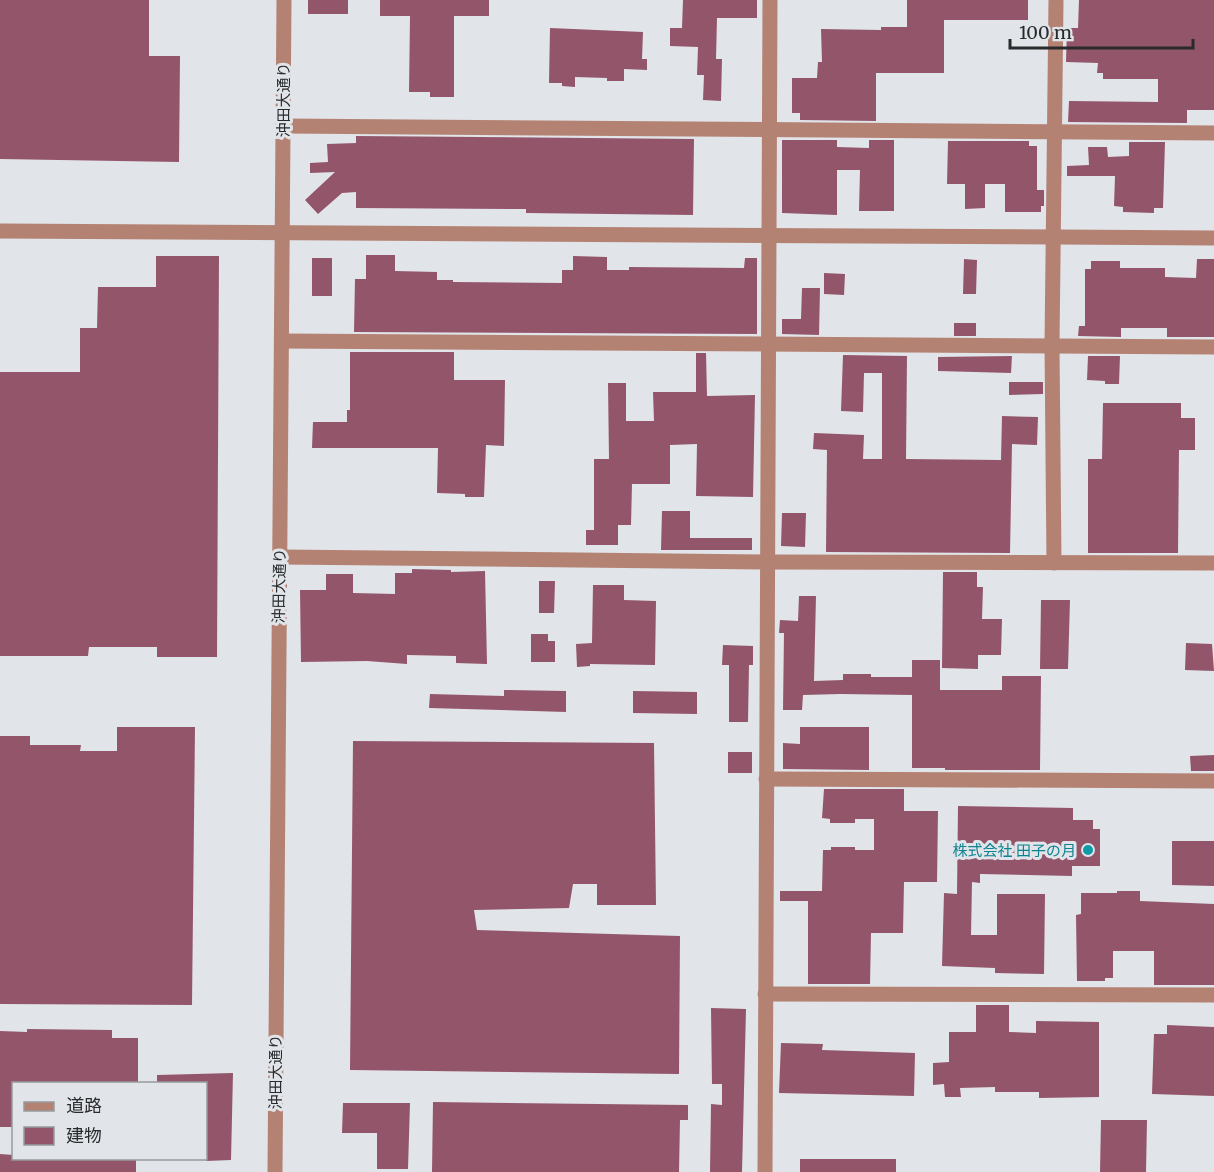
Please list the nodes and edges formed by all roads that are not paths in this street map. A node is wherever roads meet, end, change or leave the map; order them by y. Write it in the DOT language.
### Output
graph roads {
  1 [pos="284,0"];
  2 [pos="770,0"];
  3 [pos="1056,0"];
  4 [pos="283,126"];
  5 [pos="768,129"];
  6 [pos="1054,132"];
  7 [pos="1214,133"];
  8 [pos="0,231"];
  9 [pos="282,233"];
  10 [pos="770,237"];
  11 [pos="1053,237"];
  12 [pos="1214,238"];
  13 [pos="282,341"];
  14 [pos="769,345"];
  15 [pos="1052,345"];
  16 [pos="1214,347"];
  17 [pos="280,557"];
  18 [pos="767,562"];
  19 [pos="1054,563"];
  20 [pos="1214,563"];
  21 [pos="766,778"];
  22 [pos="1214,781"];
  23 [pos="765,994"];
  24 [pos="1214,995"];
  25 [pos="274,1172"];
  26 [pos="765,1172"];
  1 -- 4 [label="street, 沖田大通り"];
  2 -- 5 [label="street"];
  3 -- 6 [label="street"];
  4 -- 5 [label="street"];
  4 -- 9 [label="street, 沖田大通り"];
  5 -- 6 [label="street"];
  5 -- 10 [label="street"];
  6 -- 7 [label="street"];
  6 -- 11 [label="street"];
  8 -- 9 [label="street"];
  9 -- 10 [label="street"];
  9 -- 13 [label="street, 沖田大通り"];
  10 -- 11 [label="street"];
  10 -- 14 [label="street"];
  11 -- 12 [label="street"];
  11 -- 15 [label="street"];
  13 -- 14 [label="street"];
  13 -- 17 [label="street, 沖田大通り"];
  14 -- 15 [label="street"];
  14 -- 18 [label="street"];
  15 -- 16 [label="street"];
  15 -- 19 [label="street"];
  17 -- 18 [label="street"];
  17 -- 25 [label="street, 沖田大通り"];
  18 -- 19 [label="street"];
  18 -- 21 [label="street"];
  19 -- 20 [label="street"];
  21 -- 22 [label="street"];
  21 -- 23 [label="street"];
  23 -- 24 [label="street"];
  23 -- 26 [label="street"];
}
